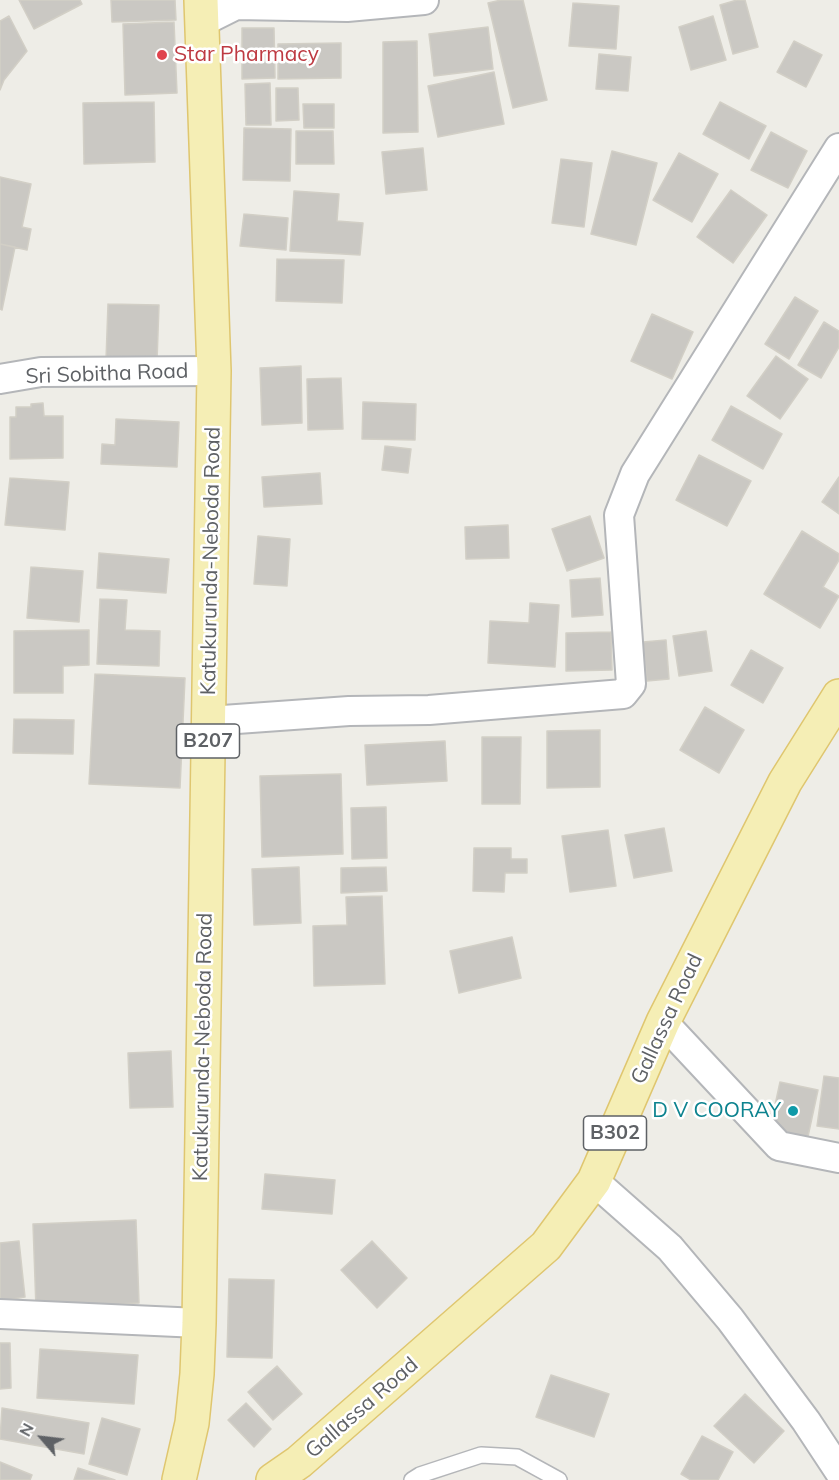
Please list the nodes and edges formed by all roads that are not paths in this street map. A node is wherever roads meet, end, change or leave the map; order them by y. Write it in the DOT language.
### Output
graph roads {
  1 [pos="424,0"];
  2 [pos="201,11"];
  3 [pos="839,148"];
  4 [pos="214,371"];
  5 [pos="0,379"];
  6 [pos="839,696"];
  7 [pos="209,721"];
  8 [pos="663,1022"];
  9 [pos="839,1158"];
  10 [pos="594,1181"];
  11 [pos="0,1314"];
  12 [pos="199,1323"];
  13 [pos="839,1471"];
  14 [pos="179,1480"];
  15 [pos="273,1480"];
  16 [pos="411,1480"];
  17 [pos="559,1480"];
  1 -- 2 [label="street"];
  2 -- 4 [label="main road, Katukurunda-Neboda Road / B207"];
  3 -- 7 [label="street"];
  4 -- 5 [label="street, Sri Sobitha Road"];
  4 -- 7 [label="main road, Katukurunda-Neboda Road / B207"];
  6 -- 8 [label="main road, Gallassa Road / B302"];
  7 -- 12 [label="main road, Katukurunda-Neboda Road / B207"];
  8 -- 9 [label="street"];
  8 -- 10 [label="main road, Gallassa Road / B302"];
  10 -- 13 [label="street"];
  10 -- 15 [label="main road, Gallassa Road / B302"];
  11 -- 12 [label="street"];
  12 -- 14 [label="main road, Katukurunda-Neboda Road / B207"];
  16 -- 17 [label="lane"];
}
